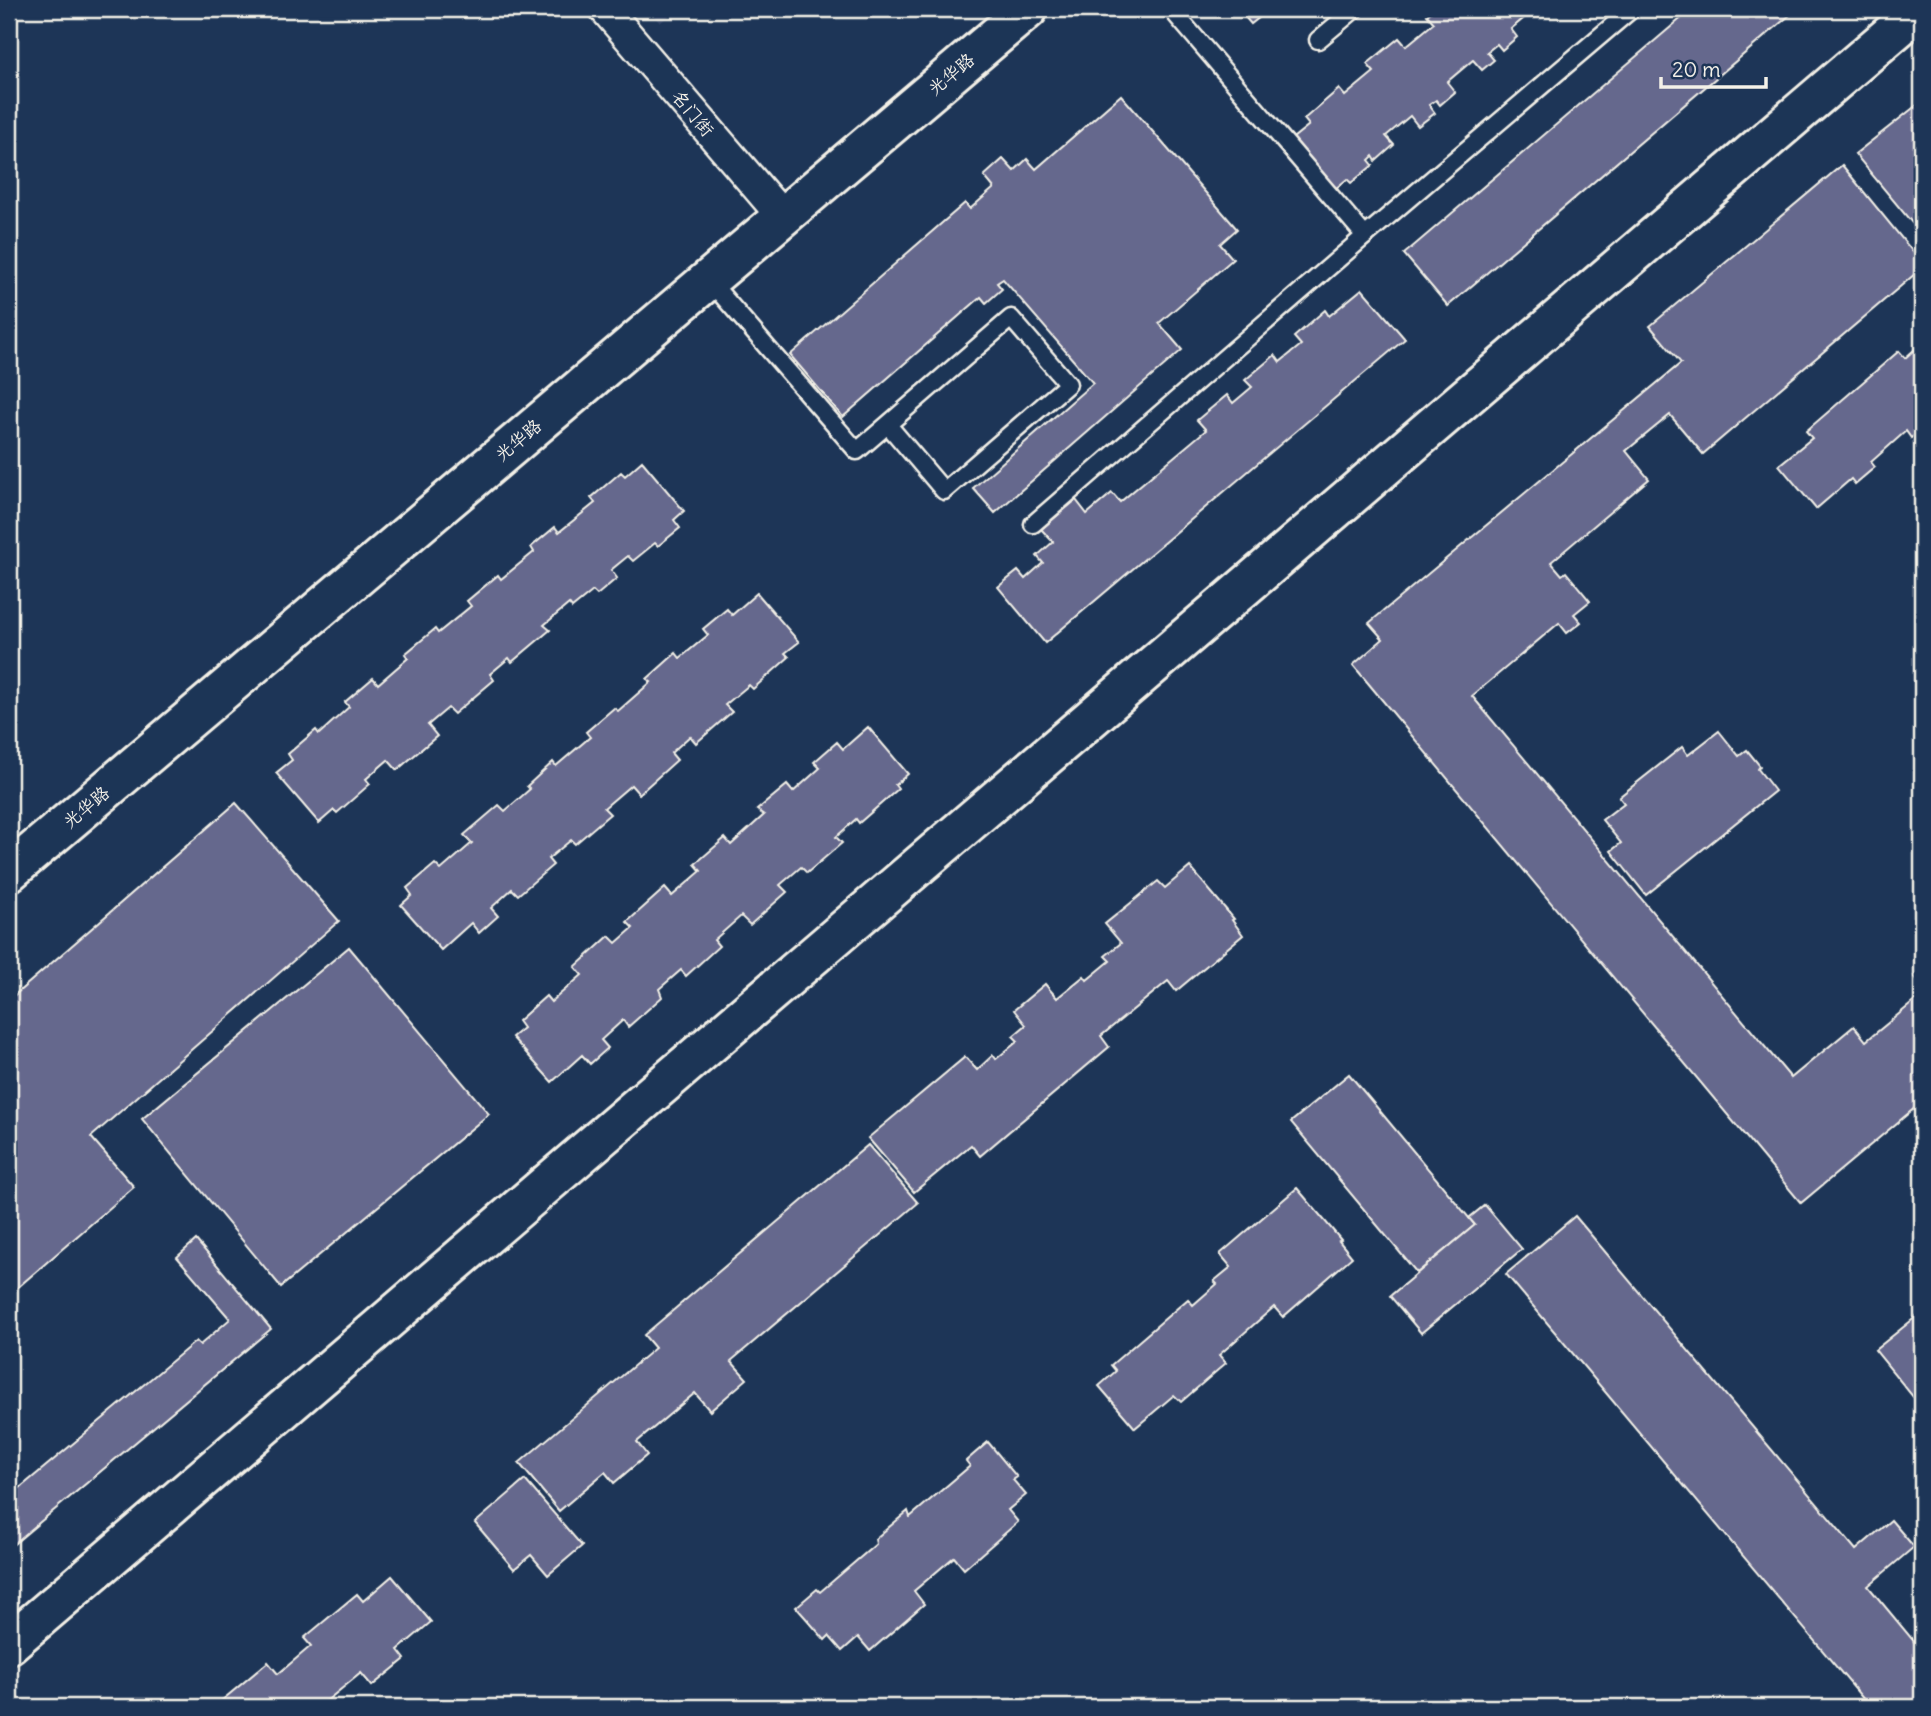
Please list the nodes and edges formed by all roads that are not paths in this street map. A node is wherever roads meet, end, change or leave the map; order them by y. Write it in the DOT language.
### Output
graph roads {
  1 [pos="605,9"];
  2 [pos="1028,9"];
  3 [pos="1171,9"];
  4 [pos="1355,9"];
  5 [pos="1632,9"];
  6 [pos="1920,9"];
  7 [pos="1318,40"];
  8 [pos="782,216"];
  9 [pos="1366,235"];
  10 [pos="708,279"];
  11 [pos="888,425"];
  12 [pos="1033,524"];
  13 [pos="9,872"];
  14 [pos="9,1644"];
  1 -- 8 [label="street, 名门街"];
  2 -- 8 [label="street, 光华路"];
  3 -- 9 [label="lane"];
  4 -- 7 [label="lane"];
  5 -- 9 [label="lane"];
  6 -- 14 [label="street"];
  8 -- 10 [label="street, 光华路"];
  9 -- 12 [label="lane"];
  10 -- 11 [label="lane"];
  10 -- 13 [label="street, 光华路"];
  11 -- 11 [label="lane"];
}
